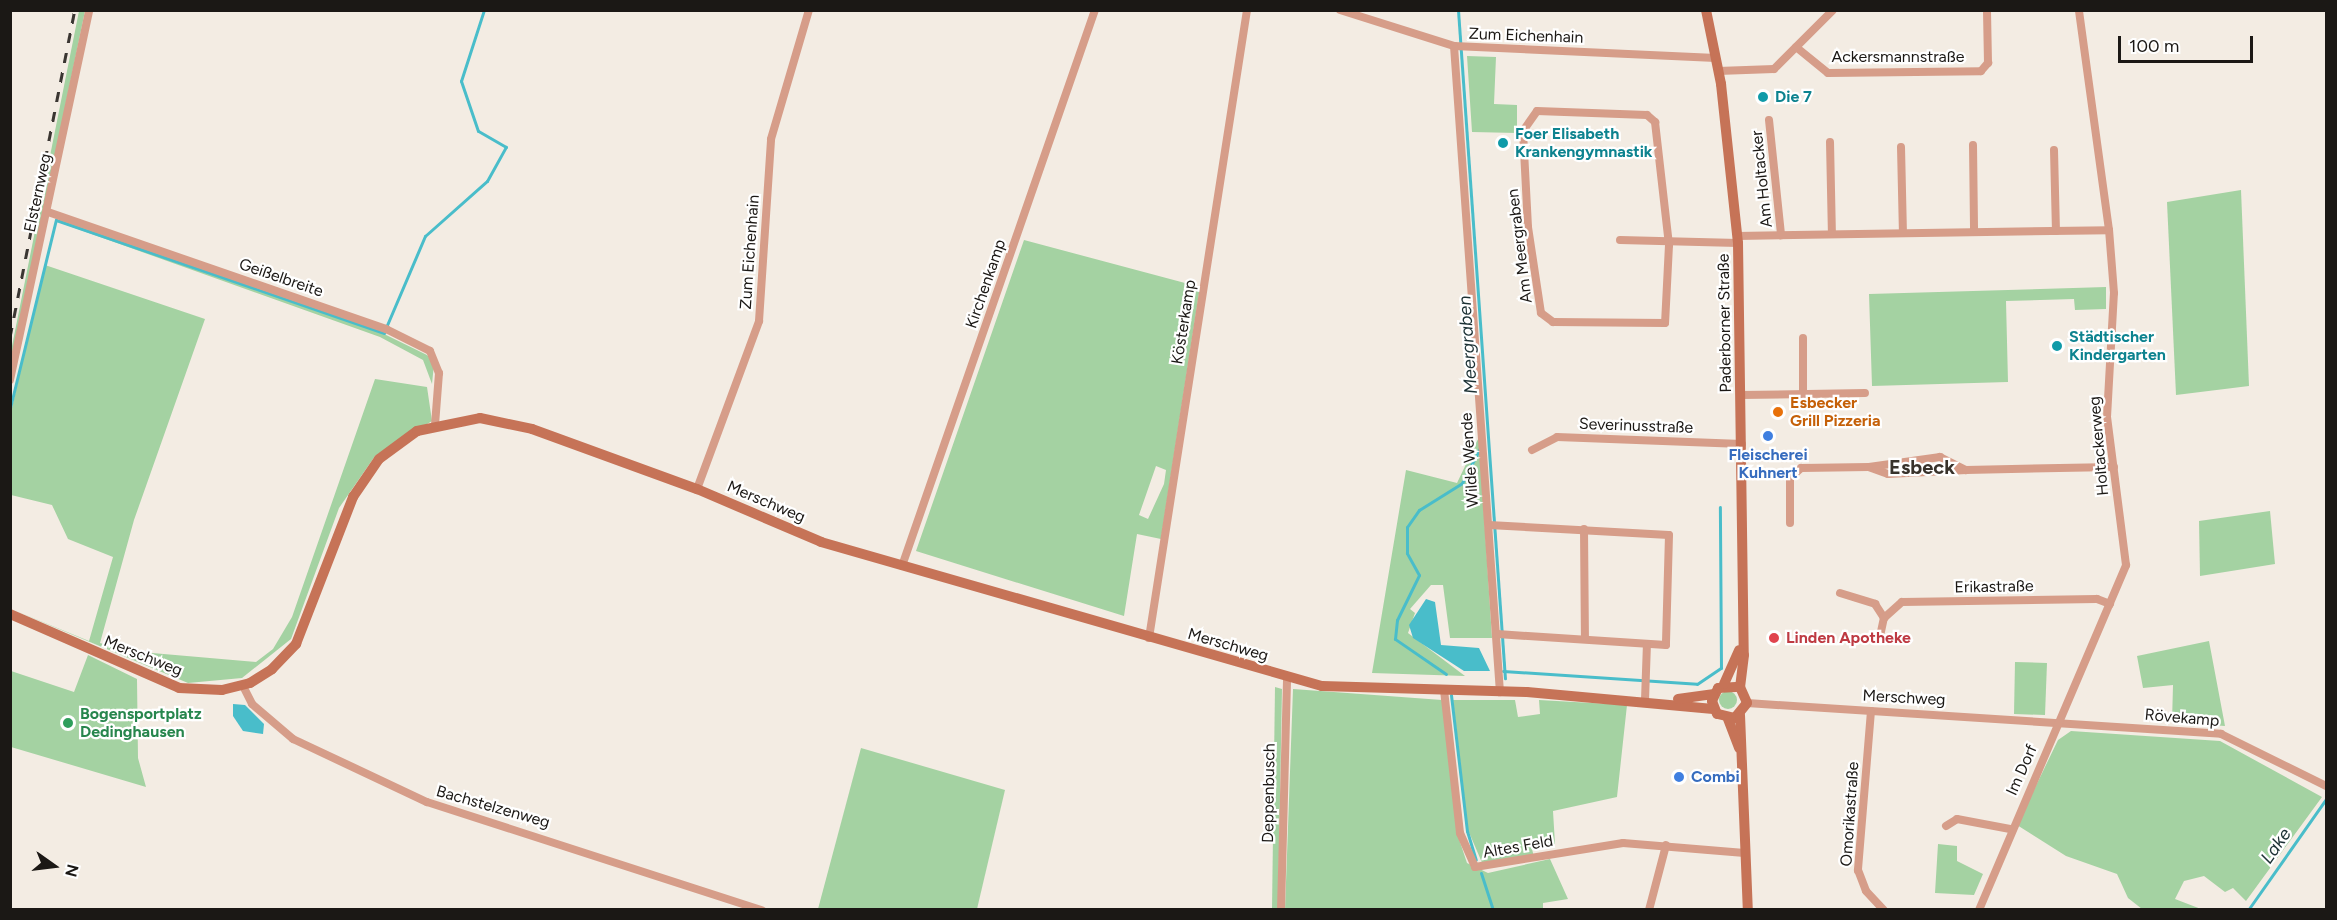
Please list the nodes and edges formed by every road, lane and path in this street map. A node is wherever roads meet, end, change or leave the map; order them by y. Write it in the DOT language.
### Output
graph roads {
  1 [pos="89,10"];
  2 [pos="809,10"];
  3 [pos="1095,10"];
  4 [pos="1246,10"];
  5 [pos="1340,10"];
  6 [pos="1706,10"];
  7 [pos="1833,10"];
  8 [pos="1987,10"];
  9 [pos="2079,10"];
  10 [pos="1454,46"];
  11 [pos="1796,47"];
  12 [pos="1716,58"];
  13 [pos="1718,71"];
  14 [pos="1769,120"];
  15 [pos="1830,142"];
  16 [pos="1973,145"];
  17 [pos="1901,147"];
  18 [pos="2054,150"];
  19 [pos="48,212"];
  20 [pos="2109,230"];
  21 [pos="2056,231"];
  22 [pos="1974,232"];
  23 [pos="1902,233"];
  24 [pos="1832,234"];
  25 [pos="1781,235"];
  26 [pos="1620,240"];
  27 [pos="1737,240"];
  28 [pos="1669,245"];
  29 [pos="1803,338"];
  30 [pos="10,380"];
  31 [pos="1865,393"];
  32 [pos="1803,394"];
  33 [pos="1742,395"];
  34 [pos="435,424"];
  35 [pos="1742,444"];
  36 [pos="1532,450"];
  37 [pos="2114,466"];
  38 [pos="1869,467"];
  39 [pos="1966,470"];
  40 [pos="697,489"];
  41 [pos="1790,523"];
  42 [pos="1489,525"];
  43 [pos="1584,529"];
  44 [pos="902,566"];
  45 [pos="1840,593"];
  46 [pos="2110,604"];
  47 [pos="10,614"];
  48 [pos="1884,618"];
  49 [pos="1497,634"];
  50 [pos="1149,638"];
  51 [pos="1743,638"];
  52 [pos="1585,639"];
  53 [pos="1879,641"];
  54 [pos="1647,644"];
  55 [pos="1287,677"];
  56 [pos="1724,684"];
  57 [pos="243,686"];
  58 [pos="1740,687"];
  59 [pos="1443,690"];
  60 [pos="1500,692"];
  61 [pos="1713,694"];
  62 [pos="1645,700"];
  63 [pos="1664,700"];
  64 [pos="1747,703"];
  65 [pos="1713,709"];
  66 [pos="1871,711"];
  67 [pos="1740,715"];
  68 [pos="1728,719"];
  69 [pos="2058,722"];
  70 [pos="1743,765"];
  71 [pos="2326,786"];
  72 [pos="1946,826"];
  73 [pos="2010,829"];
  74 [pos="1666,845"];
  75 [pos="1745,853"];
  76 [pos="762,909"];
  77 [pos="1281,909"];
  78 [pos="1649,909"];
  79 [pos="1748,909"];
  80 [pos="1884,909"];
  81 [pos="1979,909"];
  1 -- 19 [label="street, Elsternweg"];
  2 -- 40 [label="street, Zum Eichenhain"];
  3 -- 44 [label="street, Kirchenkamp"];
  4 -- 50 [label="street, Kösterkamp"];
  5 -- 10 [label="street, Zum Eichenhain"];
  6 -- 12 [label="street, Paderborner Straße"];
  7 -- 11 [label="street"];
  8 -- 11 [label="street, Ackersmannstraße"];
  9 -- 20 [label="street, Holtackerweg"];
  10 -- 12 [label="street, Zum Eichenhain"];
  10 -- 42 [label="street, Wilde Wende"];
  11 -- 13 [label="street"];
  12 -- 13 [label="street, Paderborner Straße"];
  13 -- 27 [label="street, Paderborner Straße"];
  14 -- 25 [label="street, Am Holtacker"];
  15 -- 24 [label="street"];
  16 -- 22 [label="street"];
  17 -- 23 [label="street"];
  18 -- 21 [label="street"];
  19 -- 30 [label="street, Elsternweg"];
  19 -- 34 [label="street, Geißelbreite"];
  20 -- 21 [label="street, Am Holtacker"];
  20 -- 37 [label="street, Holtackerweg"];
  21 -- 22 [label="street, Am Holtacker"];
  22 -- 23 [label="street, Am Holtacker"];
  23 -- 24 [label="street, Am Holtacker"];
  24 -- 25 [label="street, Am Holtacker"];
  25 -- 27 [label="street, Am Holtacker"];
  26 -- 28 [label="street"];
  27 -- 28 [label="street"];
  27 -- 33 [label="street, Paderborner Straße"];
  28 -- 28 [label="street, Am Meergraben"];
  29 -- 32 [label="street"];
  31 -- 32 [label="street"];
  32 -- 33 [label="street"];
  33 -- 35 [label="street, Paderborner Straße"];
  34 -- 40 [label="street, Merschweg"];
  34 -- 57 [label="street, Merschweg"];
  35 -- 36 [label="street, Severinusstraße"];
  35 -- 51 [label="street, Paderborner Straße"];
  37 -- 39 [label="street"];
  37 -- 46 [label="street, Holtackerweg"];
  38 -- 39 [label="street"];
  38 -- 39 [label="street"];
  38 -- 41 [label="street"];
  40 -- 44 [label="street, Merschweg"];
  42 -- 43 [label="street"];
  42 -- 49 [label="street, Wilde Wende"];
  43 -- 52 [label="street"];
  43 -- 54 [label="street"];
  44 -- 50 [label="street, Merschweg"];
  45 -- 48 [label="street"];
  46 -- 48 [label="street, Erikastraße"];
  46 -- 69 [label="street, Holtackerweg"];
  47 -- 57 [label="street, Merschweg"];
  48 -- 53 [label="street"];
  49 -- 52 [label="street"];
  49 -- 60 [label="street, Wilde Wende"];
  50 -- 55 [label="street, Merschweg"];
  51 -- 56 [label="street, Paderborner Straße"];
  51 -- 58 [label="street, Paderborner Straße"];
  52 -- 54 [label="street"];
  54 -- 62 [label="street"];
  55 -- 59 [label="street, Merschweg"];
  55 -- 77 [label="street, Deppenbusch"];
  56 -- 58 [label="street"];
  56 -- 61 [label="street, Paderborner Straße"];
  57 -- 76 [label="street, Bachstelzenweg"];
  58 -- 64 [label="street, Paderborner Straße"];
  59 -- 60 [label="street, Merschweg"];
  59 -- 74 [label="street, Altes Feld"];
  60 -- 62 [label="street, Merschweg"];
  61 -- 63 [label="street, Merschweg"];
  61 -- 65 [label="street"];
  62 -- 63 [label="street, Merschweg"];
  63 -- 65 [label="street, Merschweg"];
  64 -- 66 [label="street, Merschweg"];
  64 -- 67 [label="street"];
  65 -- 68 [label="street"];
  66 -- 69 [label="street, Merschweg"];
  66 -- 80 [label="street, Omorikastraße"];
  67 -- 68 [label="street"];
  67 -- 70 [label="street"];
  68 -- 70 [label="street"];
  69 -- 71 [label="street, Rövekamp"];
  69 -- 73 [label="street, Im Dorf"];
  70 -- 75 [label="street"];
  72 -- 73 [label="street"];
  73 -- 81 [label="street, Im Dorf"];
  74 -- 75 [label="street, Altes Feld"];
  74 -- 78 [label="street"];
  75 -- 79 [label="street"];
}
